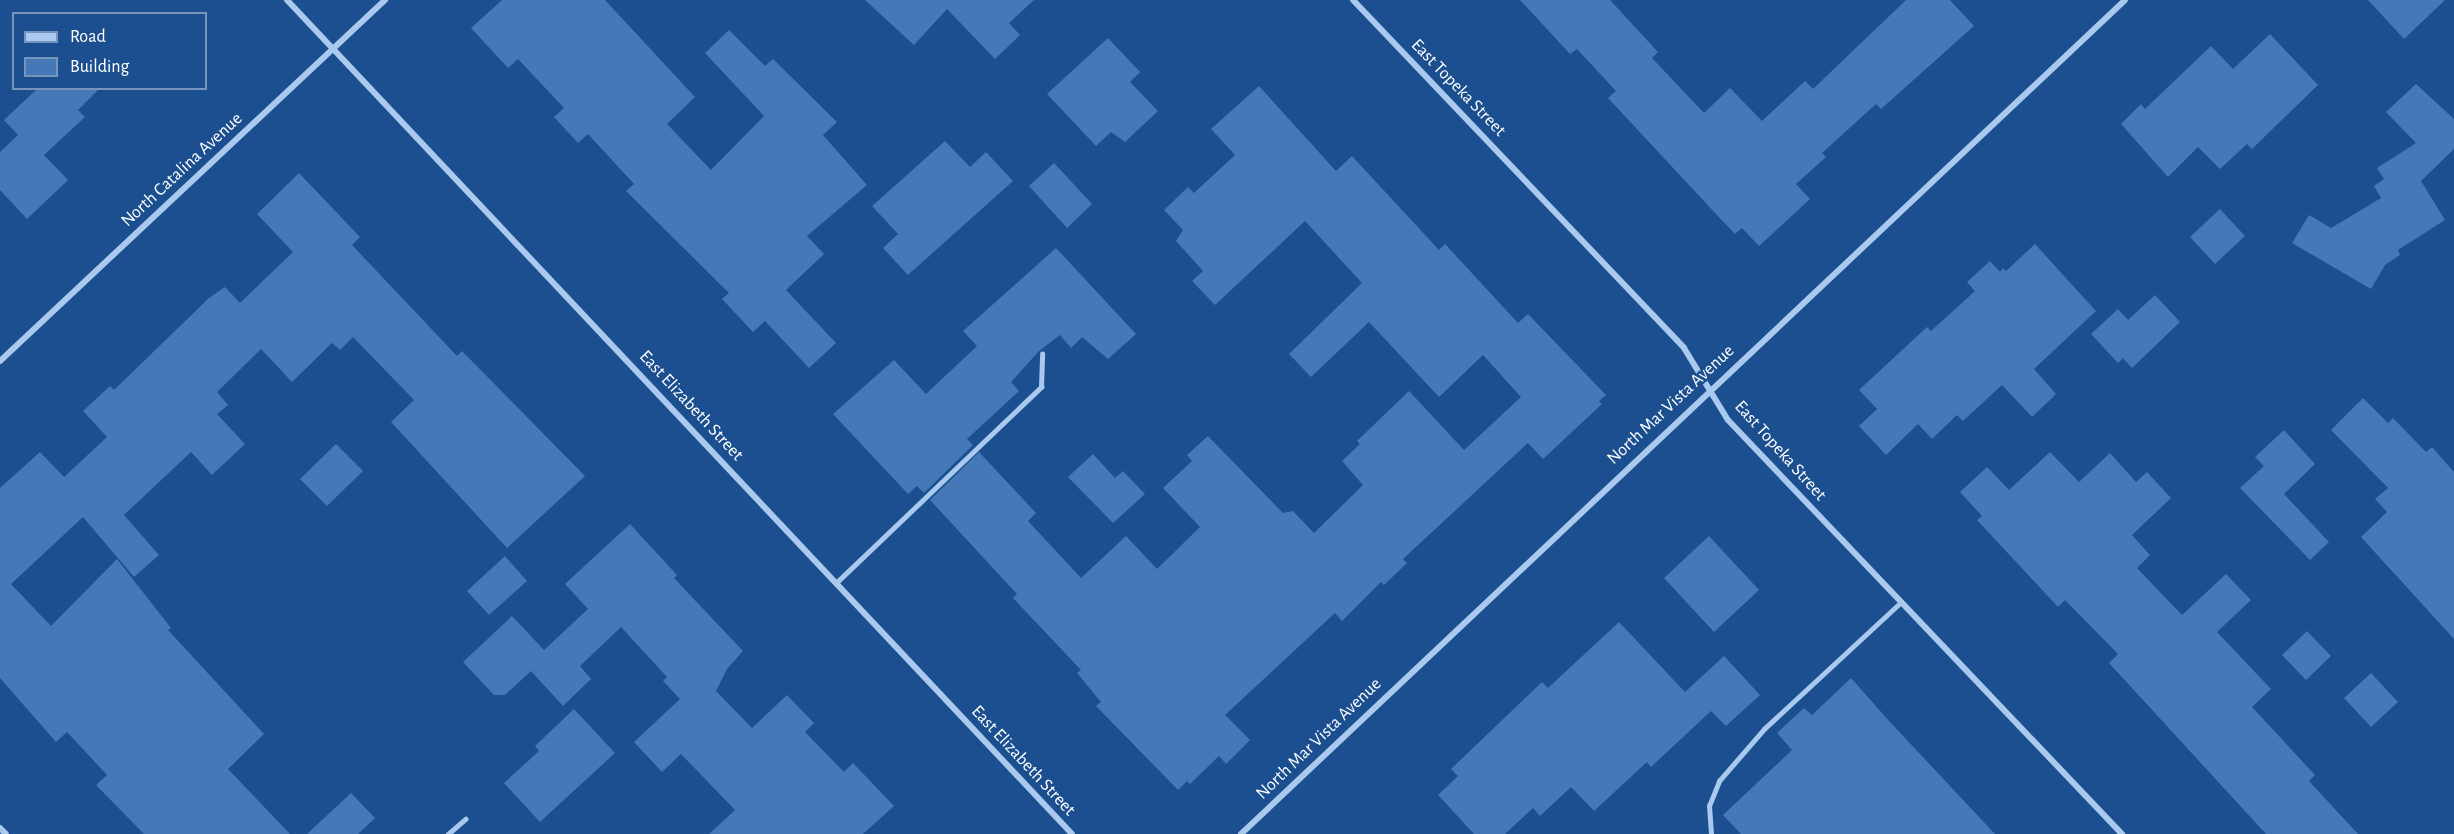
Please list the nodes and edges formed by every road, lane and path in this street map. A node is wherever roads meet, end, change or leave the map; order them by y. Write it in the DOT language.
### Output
graph roads {
  1 [pos="287,0"];
  2 [pos="385,0"];
  3 [pos="1353,0"];
  4 [pos="2125,0"];
  5 [pos="334,49"];
  6 [pos="1042,354"];
  7 [pos="0,361"];
  8 [pos="1711,388"];
  9 [pos="836,583"];
  10 [pos="1901,602"];
  11 [pos="465,819"];
  12 [pos="0,828"];
  13 [pos="6,834"];
  14 [pos="448,834"];
  15 [pos="1072,834"];
  16 [pos="1241,834"];
  17 [pos="1711,834"];
  18 [pos="2122,834"];
  1 -- 5 [label="street, East Elizabeth Street"];
  2 -- 5 [label="street, North Catalina Avenue"];
  3 -- 8 [label="street, East Topeka Street"];
  4 -- 8 [label="street, North Mar Vista Avenue"];
  5 -- 7 [label="street, North Catalina Avenue"];
  5 -- 9 [label="street, East Elizabeth Street"];
  6 -- 9 [label="lane"];
  8 -- 10 [label="street, East Topeka Street"];
  8 -- 16 [label="street, North Mar Vista Avenue"];
  9 -- 15 [label="street, East Elizabeth Street"];
  10 -- 17 [label="lane"];
  10 -- 18 [label="street, East Topeka Street"];
  11 -- 14 [label="lane"];
  12 -- 13 [label="street"];
}
